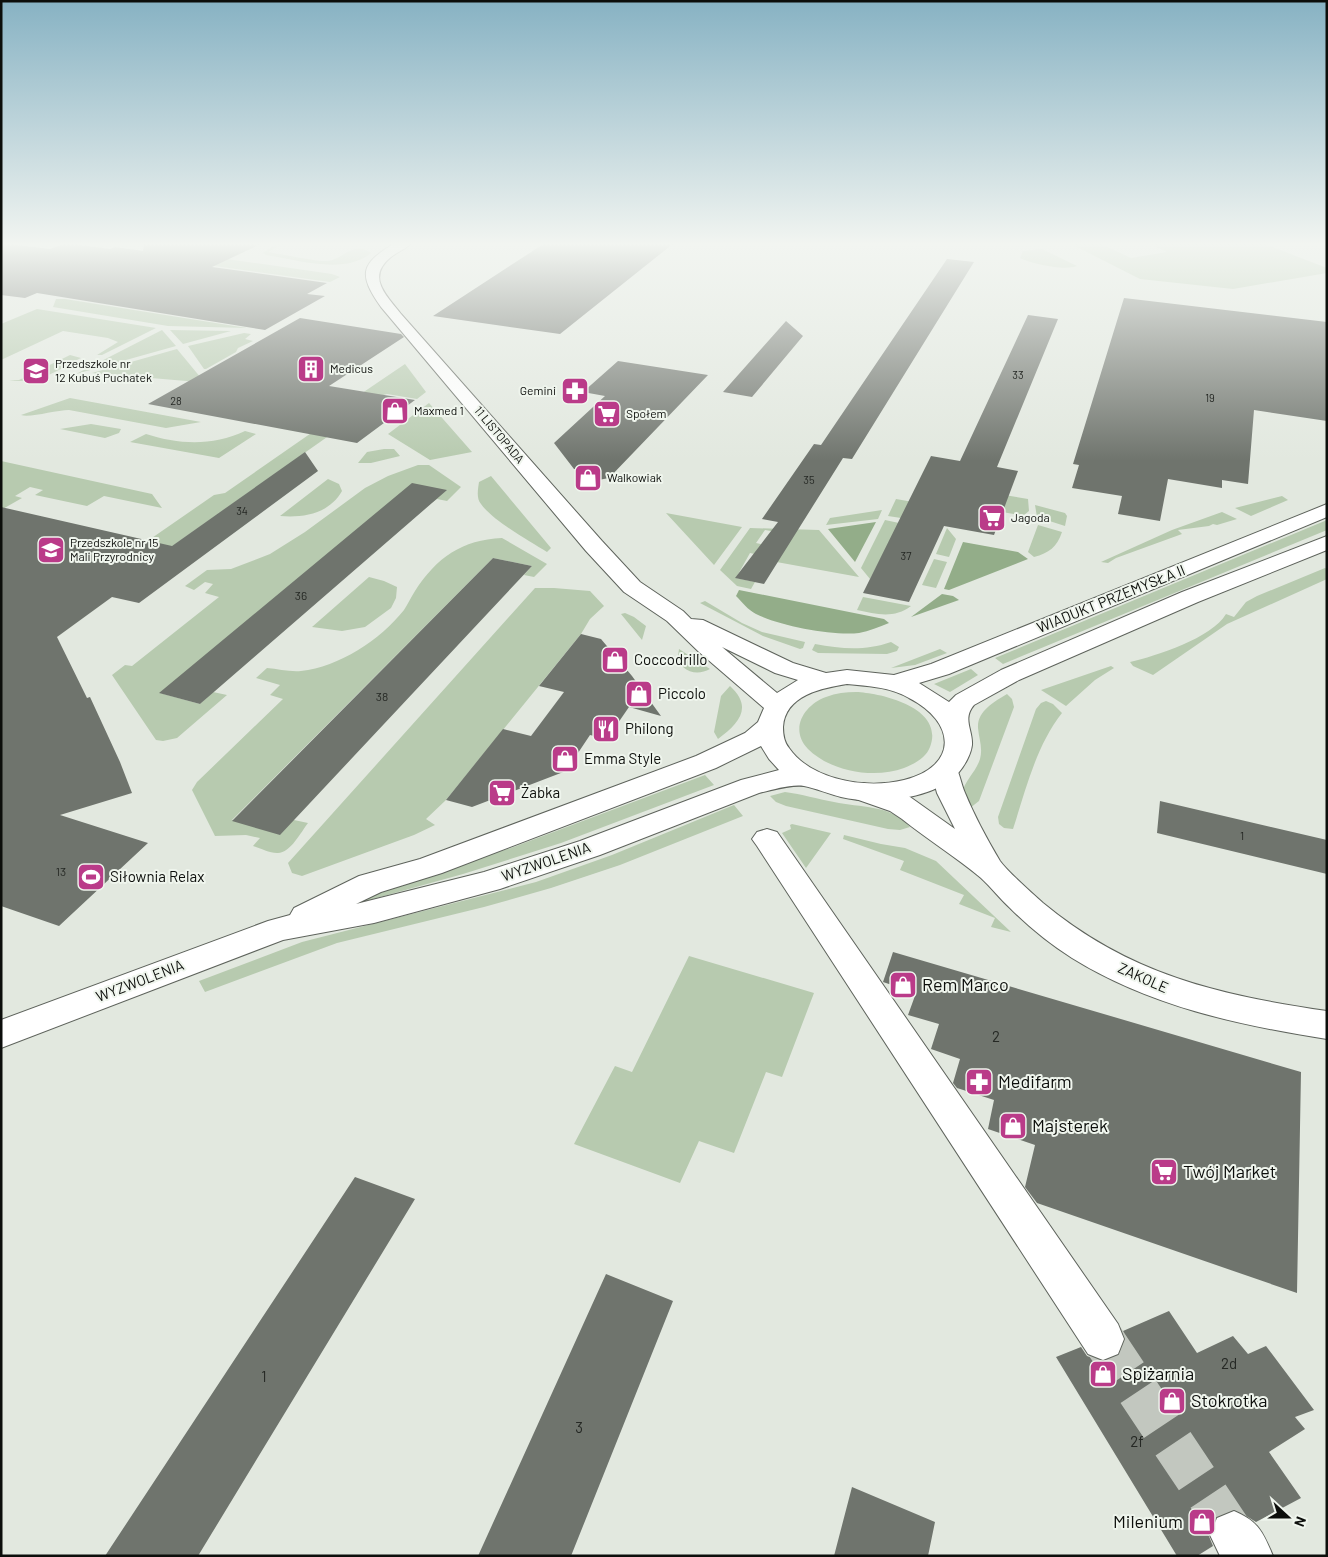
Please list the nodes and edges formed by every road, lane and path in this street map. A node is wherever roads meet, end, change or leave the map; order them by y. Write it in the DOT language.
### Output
graph roads {
  1 [pos="397,316"];
  2 [pos="1327,510"];
  3 [pos="1327,542"];
  4 [pos="675,616"];
  5 [pos="824,680"];
  6 [pos="894,682"];
  7 [pos="773,716"];
  8 [pos="954,724"];
  9 [pos="945,771"];
  10 [pos="807,776"];
  11 [pos="862,792"];
  12 [pos="766,839"];
  13 [pos="989,868"];
  14 [pos="279,929"];
  15 [pos="1327,1025"];
  16 [pos="1,1034"];
  17 [pos="1103,1339"];
  1 -- 4 [label="main road, 11 LISTOPADA"];
  2 -- 6 [label="main road, WIADUKT PRZEMYSŁA II"];
  3 -- 8 [label="main road, WIADUKT PRZEMYSŁA II"];
  4 -- 5 [label="main road, 11 LISTOPADA"];
  4 -- 7 [label="main road, 11 LISTOPADA"];
  5 -- 6 [label="main road"];
  5 -- 7 [label="main road"];
  6 -- 8 [label="main road"];
  7 -- 10 [label="main road"];
  7 -- 14 [label="main road, WYZWOLENIA"];
  8 -- 9 [label="main road"];
  9 -- 11 [label="main road"];
  9 -- 13 [label="main road, ZAKOLE"];
  10 -- 11 [label="main road"];
  10 -- 14 [label="main road, WYZWOLENIA"];
  11 -- 13 [label="main road, ZAKOLE"];
  12 -- 17 [label="main road"];
  13 -- 15 [label="main road, ZAKOLE"];
  14 -- 16 [label="main road, WYZWOLENIA"];
}
